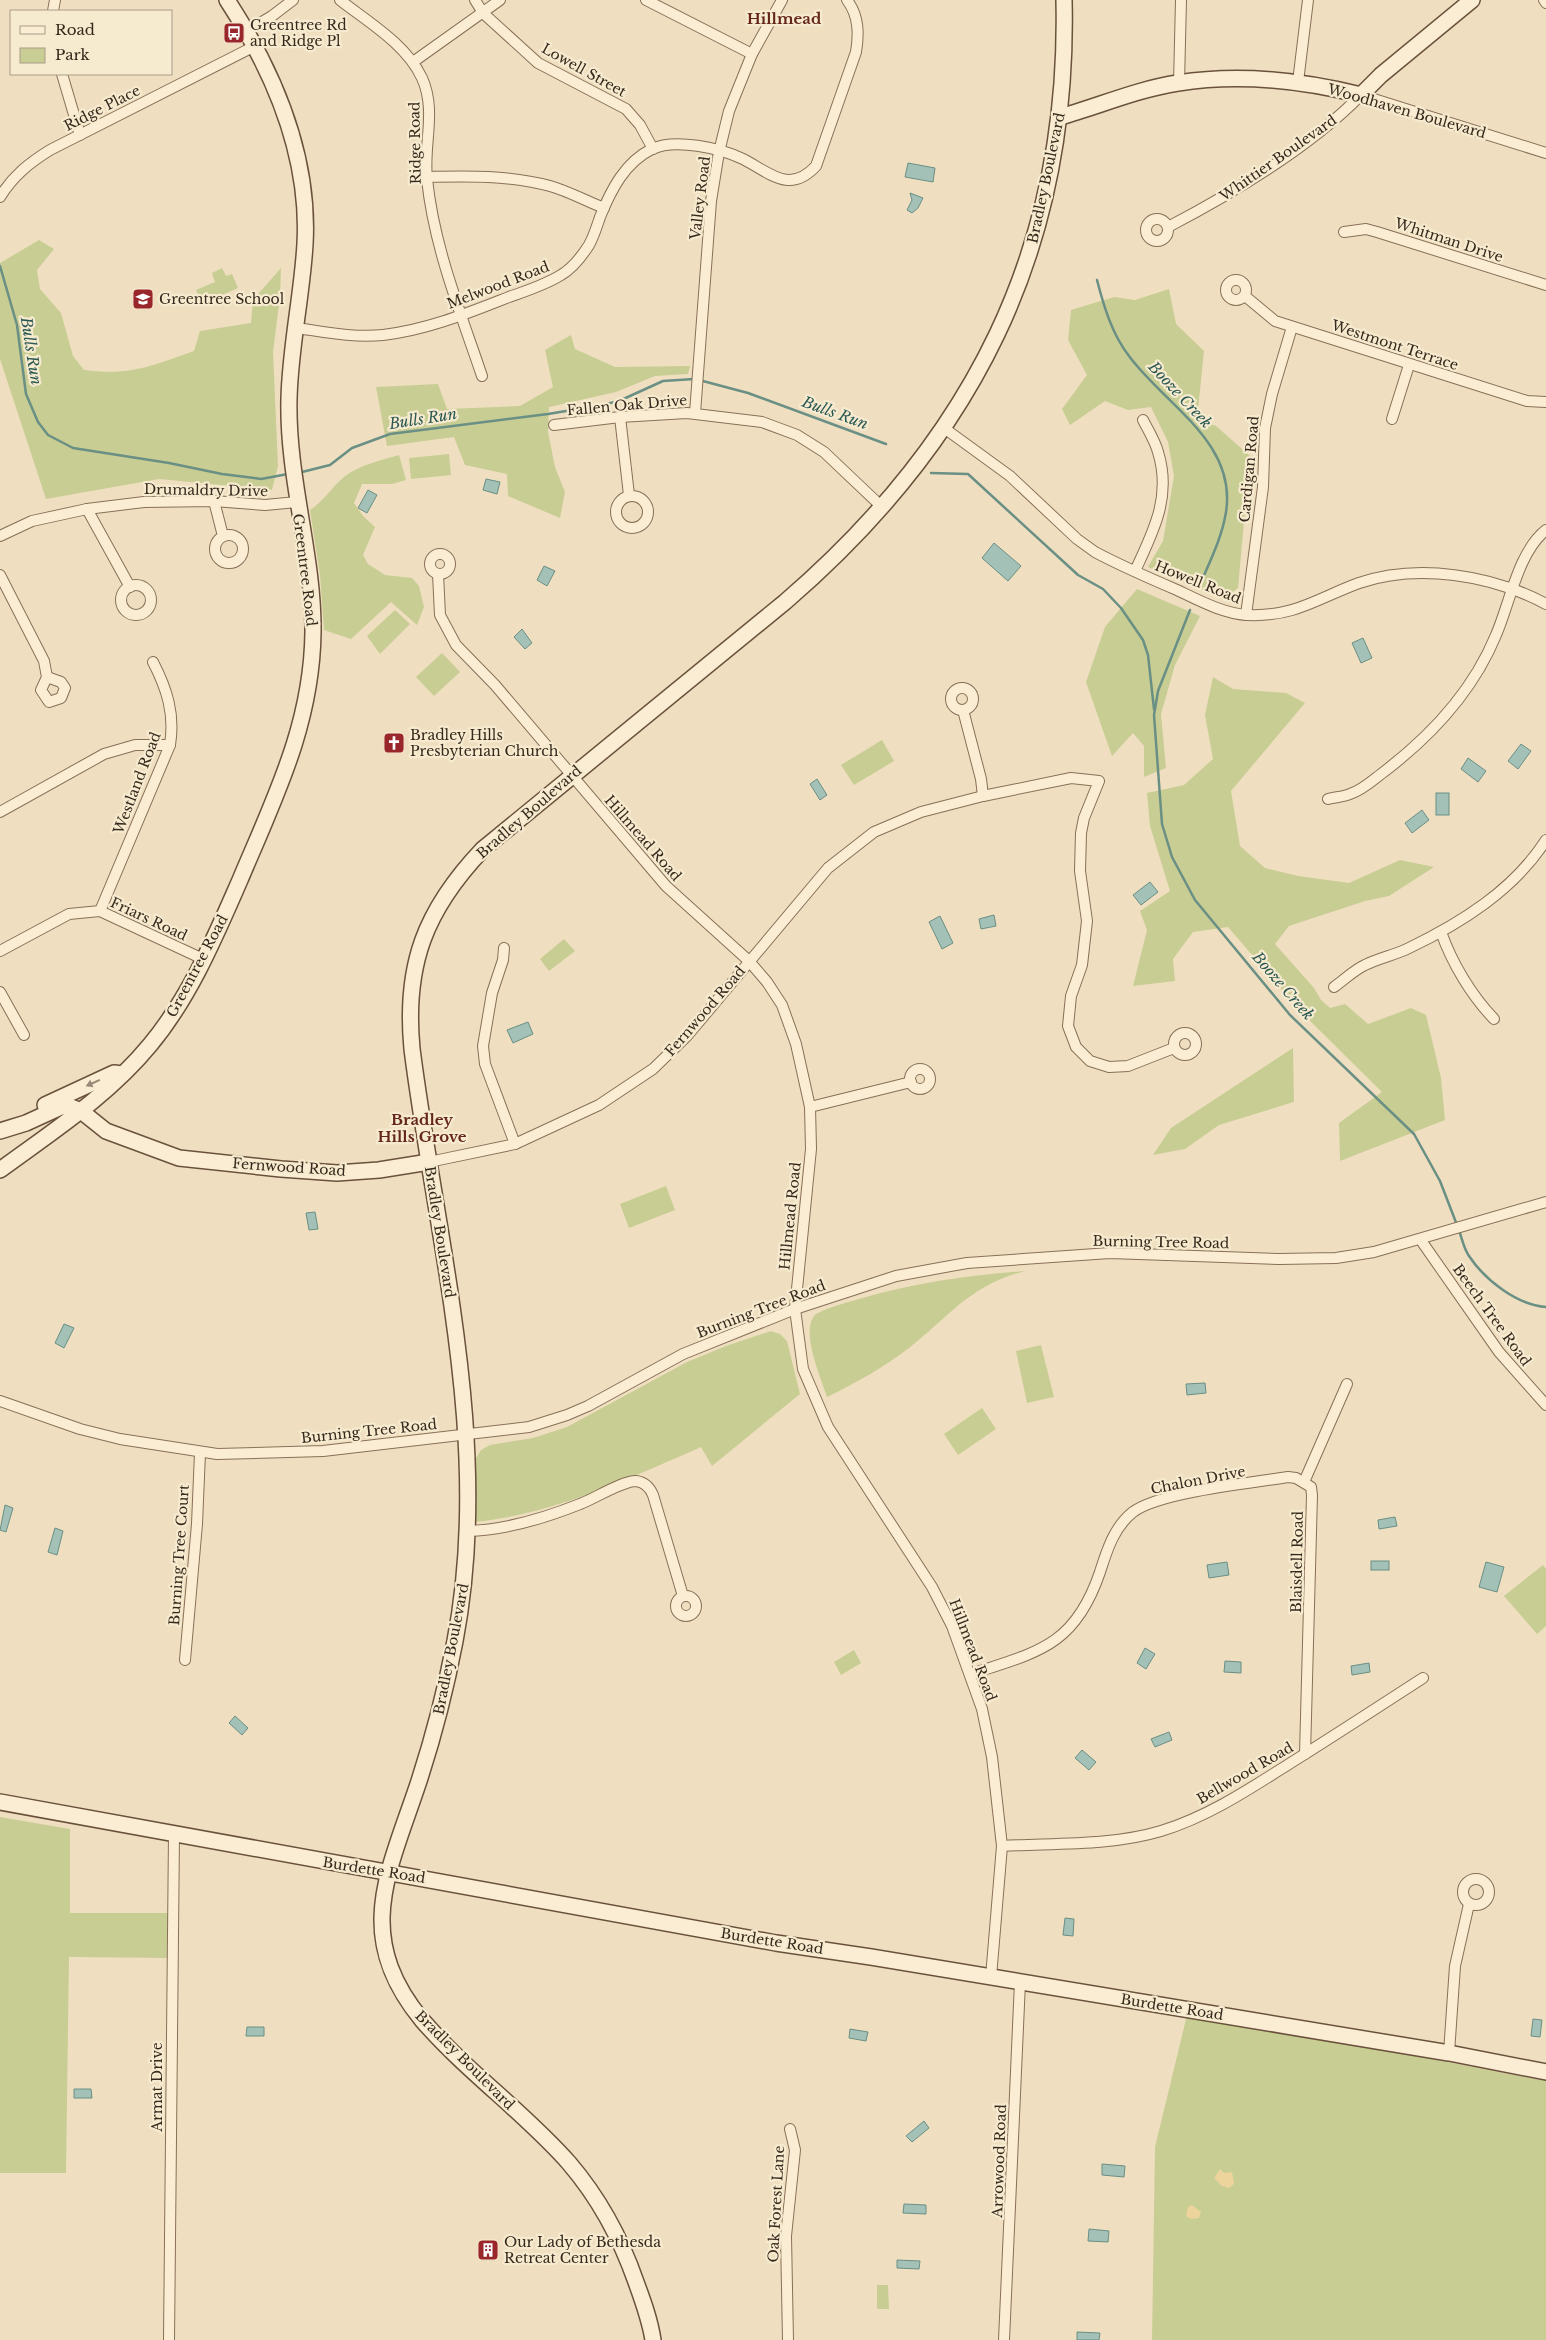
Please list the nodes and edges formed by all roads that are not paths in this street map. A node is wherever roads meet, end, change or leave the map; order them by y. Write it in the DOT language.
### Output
graph roads {
  1 [pos="227,0"];
  2 [pos="293,0"];
  3 [pos="340,0"];
  4 [pos="475,0"];
  5 [pos="500,0"];
  6 [pos="646,0"];
  7 [pos="782,0"];
  8 [pos="847,0"];
  9 [pos="1064,0"];
  10 [pos="1181,0"];
  11 [pos="1308,0"];
  12 [pos="1472,0"];
  13 [pos="483,13"];
  14 [pos="247,31"];
  15 [pos="255,46"];
  16 [pos="752,54"];
  17 [pos="413,62"];
  18 [pos="62,75"];
  19 [pos="1178,82"];
  20 [pos="1298,82"];
  21 [pos="1361,95"];
  22 [pos="1060,118"];
  23 [pos="80,134"];
  24 [pos="653,149"];
  25 [pos="719,152"];
  26 [pos="1546,153"];
  27 [pos="426,177"];
  28 [pos="0,197"];
  29 [pos="604,208"];
  30 [pos="1168,227"];
  31 [pos="1344,232"];
  32 [pos="1546,285"];
  33 [pos="1245,296"];
  34 [pos="462,316"];
  35 [pos="1292,327"];
  36 [pos="296,328"];
  37 [pos="1409,365"];
  38 [pos="482,376"];
  39 [pos="1546,402"];
  40 [pos="695,413"];
  41 [pos="620,417"];
  42 [pos="1392,419"];
  43 [pos="1143,420"];
  44 [pos="554,426"];
  45 [pos="944,428"];
  46 [pos="629,495"];
  47 [pos="214,501"];
  48 [pos="297,502"];
  49 [pos="882,507"];
  50 [pos="87,509"];
  51 [pos="1546,530"];
  52 [pos="0,536"];
  53 [pos="223,536"];
  54 [pos="1134,571"];
  55 [pos="438,574"];
  56 [pos="0,575"];
  57 [pos="130,587"];
  58 [pos="1512,590"];
  59 [pos="1546,604"];
  60 [pos="1246,615"];
  61 [pos="153,662"];
  62 [pos="47,677"];
  63 [pos="963,710"];
  64 [pos="170,745"];
  65 [pos="571,776"];
  66 [pos="983,796"];
  67 [pos="1328,799"];
  68 [pos="0,812"];
  69 [pos="1546,840"];
  70 [pos="100,911"];
  71 [pos="1441,932"];
  72 [pos="504,948"];
  73 [pos="0,951"];
  74 [pos="203,959"];
  75 [pos="749,961"];
  76 [pos="1334,987"];
  77 [pos="0,992"];
  78 [pos="1494,1019"];
  79 [pos="24,1035"];
  80 [pos="1174,1048"];
  81 [pos="124,1074"];
  82 [pos="911,1082"];
  83 [pos="64,1096"];
  84 [pos="810,1107"];
  85 [pos="84,1108"];
  86 [pos="0,1130"];
  87 [pos="515,1144"];
  88 [pos="0,1156"];
  89 [pos="0,1161"];
  90 [pos="429,1162"];
  91 [pos="0,1170"];
  92 [pos="1546,1202"];
  93 [pos="1420,1239"];
  94 [pos="794,1309"];
  95 [pos="1347,1384"];
  96 [pos="0,1401"];
  97 [pos="1546,1405"];
  98 [pos="467,1435"];
  99 [pos="200,1453"];
  100 [pos="1304,1482"];
  101 [pos="468,1531"];
  102 [pos="683,1596"];
  103 [pos="185,1660"];
  104 [pos="970,1674"];
  105 [pos="1423,1678"];
  106 [pos="1305,1754"];
  107 [pos="0,1802"];
  108 [pos="174,1834"];
  109 [pos="1002,1846"];
  110 [pos="388,1872"];
  111 [pos="1469,1904"];
  112 [pos="991,1977"];
  113 [pos="1020,1982"];
  114 [pos="1449,2053"];
  115 [pos="1546,2072"];
  116 [pos="790,2129"];
  117 [pos="170,2340"];
  118 [pos="653,2340"];
  119 [pos="788,2340"];
  120 [pos="1004,2340"];
  1 -- 14 [label="street, Greentree Road"];
  2 -- 14 [label="street"];
  3 -- 17 [label="street, Ridge Road"];
  4 -- 13 [label="street, Lowell Street"];
  5 -- 13 [label="street"];
  6 -- 16 [label="street"];
  7 -- 16 [label="street, Valley Road"];
  8 -- 25 [label="street, Melwood Road"];
  9 -- 22 [label="street, Bradley Boulevard"];
  10 -- 19 [label="street"];
  11 -- 20 [label="street"];
  12 -- 21 [label="street, Whittier Boulevard"];
  13 -- 17 [label="street"];
  13 -- 24 [label="street, Lowell Street"];
  14 -- 15 [label="street, Greentree Road"];
  15 -- 23 [label="street, Ridge Place"];
  15 -- 36 [label="street, Greentree Road"];
  16 -- 25 [label="street, Valley Road"];
  17 -- 27 [label="street, Ridge Road"];
  18 -- 23 [label="street"];
  19 -- 20 [label="street, Woodhaven Boulevard"];
  19 -- 22 [label="street, Woodhaven Boulevard"];
  20 -- 21 [label="street, Woodhaven Boulevard"];
  21 -- 26 [label="street, Woodhaven Boulevard"];
  21 -- 30 [label="street, Whittier Boulevard"];
  22 -- 45 [label="street, Bradley Boulevard"];
  23 -- 28 [label="street, Ridge Place"];
  24 -- 25 [label="street, Melwood Road"];
  24 -- 29 [label="street, Melwood Road"];
  25 -- 40 [label="street, Valley Road"];
  27 -- 29 [label="street"];
  27 -- 34 [label="street, Ridge Road"];
  29 -- 34 [label="street, Melwood Road"];
  31 -- 32 [label="street, Whitman Drive"];
  33 -- 35 [label="street, Westmont Terrace"];
  34 -- 36 [label="street, Melwood Road"];
  34 -- 38 [label="street, Ridge Road"];
  35 -- 37 [label="street, Westmont Terrace"];
  35 -- 60 [label="street, Cardigan Road"];
  36 -- 48 [label="street, Greentree Road"];
  37 -- 39 [label="street, Westmont Terrace"];
  37 -- 42 [label="street"];
  40 -- 41 [label="street, Fallen Oak Drive"];
  40 -- 49 [label="street, Fallen Oak Drive"];
  41 -- 44 [label="street, Fallen Oak Drive"];
  41 -- 46 [label="street"];
  43 -- 54 [label="street"];
  45 -- 49 [label="street, Bradley Boulevard"];
  45 -- 54 [label="street, Howell Road"];
  47 -- 48 [label="street, Drumaldry Drive"];
  47 -- 50 [label="street, Drumaldry Drive"];
  47 -- 53 [label="street"];
  48 -- 74 [label="street, Greentree Road"];
  49 -- 65 [label="street, Bradley Boulevard"];
  50 -- 52 [label="street, Drumaldry Drive"];
  50 -- 57 [label="street"];
  51 -- 58 [label="street"];
  54 -- 60 [label="street, Howell Road"];
  55 -- 65 [label="street, Hillmead Road"];
  56 -- 62 [label="street"];
  58 -- 59 [label="street, Howell Road"];
  58 -- 60 [label="street, Howell Road"];
  58 -- 67 [label="street"];
  61 -- 64 [label="street, Westland Road"];
  63 -- 66 [label="street"];
  64 -- 68 [label="street"];
  64 -- 70 [label="street, Westland Road"];
  65 -- 75 [label="street, Hillmead Road"];
  65 -- 90 [label="street, Bradley Boulevard"];
  66 -- 75 [label="street, Fernwood Road"];
  66 -- 80 [label="street, Fernwood Road"];
  69 -- 71 [label="street"];
  70 -- 73 [label="street, Friars Road"];
  70 -- 74 [label="street, Friars Road"];
  71 -- 76 [label="street"];
  71 -- 78 [label="street"];
  72 -- 87 [label="street"];
  74 -- 81 [label="street, Greentree Road"];
  75 -- 84 [label="street, Hillmead Road"];
  75 -- 87 [label="street, Fernwood Road"];
  77 -- 79 [label="street"];
  81 -- 83 [label="street, one-way"];
  81 -- 85 [label="street, Greentree Road"];
  82 -- 84 [label="street"];
  83 -- 85 [label="street, Fernwood Road"];
  83 -- 86 [label="street"];
  84 -- 94 [label="street, Hillmead Road"];
  85 -- 86 [label="street"];
  85 -- 90 [label="street, Fernwood Road"];
  85 -- 91 [label="street, Greentree Road"];
  87 -- 90 [label="street, Fernwood Road"];
  88 -- 89 [label="street"];
  90 -- 98 [label="street, Bradley Boulevard"];
  92 -- 93 [label="street, Burning Tree Road"];
  93 -- 94 [label="street, Burning Tree Road"];
  93 -- 97 [label="street, Beech Tree Road"];
  94 -- 98 [label="street, Burning Tree Road"];
  94 -- 104 [label="street, Hillmead Road"];
  95 -- 100 [label="street"];
  96 -- 99 [label="street, Burning Tree Road"];
  98 -- 99 [label="street, Burning Tree Road"];
  98 -- 101 [label="street, Bradley Boulevard"];
  99 -- 103 [label="street, Burning Tree Court"];
  100 -- 104 [label="street, Chalon Drive"];
  100 -- 106 [label="street, Blaisdell Road"];
  101 -- 102 [label="street"];
  101 -- 110 [label="street, Bradley Boulevard"];
  104 -- 109 [label="street, Hillmead Road"];
  105 -- 106 [label="street, Bellwood Road"];
  106 -- 109 [label="street, Bellwood Road"];
  107 -- 108 [label="street, Burdette Road"];
  108 -- 110 [label="street, Burdette Road"];
  108 -- 117 [label="street, Armat Drive"];
  109 -- 112 [label="street, Hillmead Road"];
  110 -- 112 [label="street, Burdette Road"];
  110 -- 118 [label="street, Bradley Boulevard"];
  111 -- 114 [label="street"];
  112 -- 113 [label="street, Burdette Road"];
  113 -- 114 [label="street, Burdette Road"];
  113 -- 120 [label="street, Arrowood Road"];
  114 -- 115 [label="street, Burdette Road"];
  116 -- 119 [label="street, Oak Forest Lane"];
}
